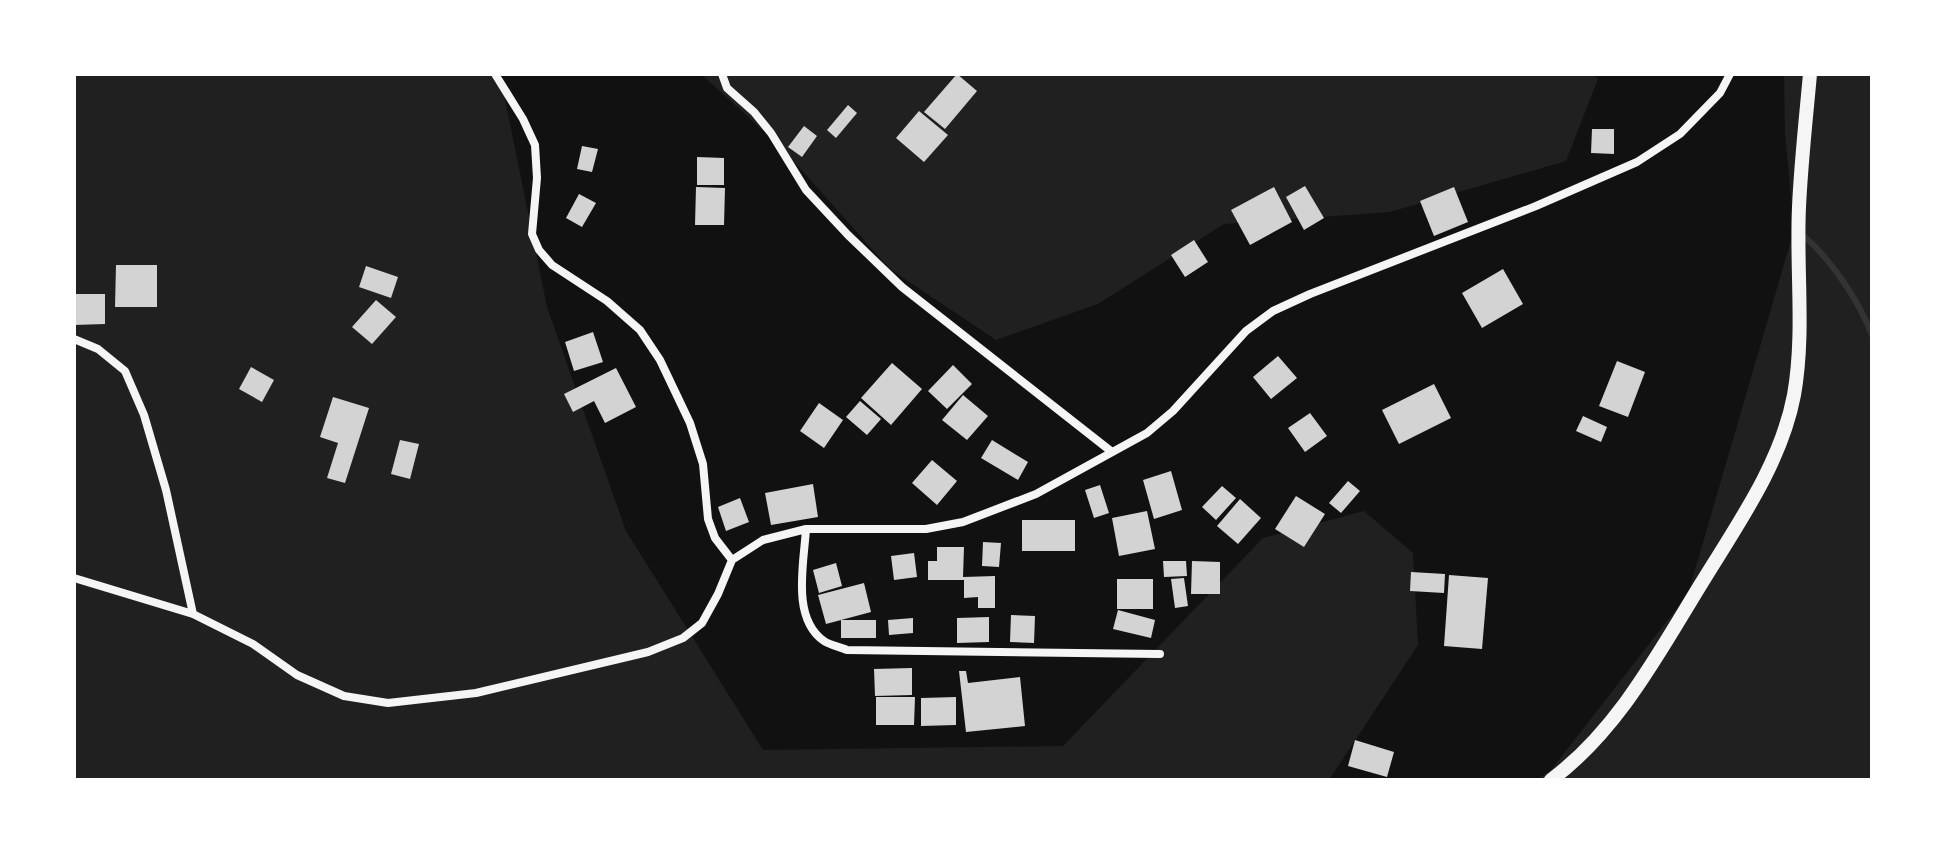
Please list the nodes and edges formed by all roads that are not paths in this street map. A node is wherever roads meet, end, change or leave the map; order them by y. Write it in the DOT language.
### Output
graph roads {
  1 [pos="495,74"];
  2 [pos="722,74"];
  3 [pos="1730,74"];
  4 [pos="1810,74"];
  5 [pos="74,339"];
  6 [pos="1112,452"];
  7 [pos="806,529"];
  8 [pos="732,560"];
  9 [pos="74,578"];
  10 [pos="193,614"];
  11 [pos="1160,654"];
  12 [pos="1551,780"];
  1 -- 8 [label="street"];
  2 -- 6 [label="street"];
  3 -- 6 [label="street"];
  4 -- 12 [label="street"];
  5 -- 10 [label="street"];
  6 -- 7 [label="street"];
  7 -- 8 [label="street"];
  7 -- 11 [label="street"];
  8 -- 10 [label="street"];
  9 -- 10 [label="street"];
}
